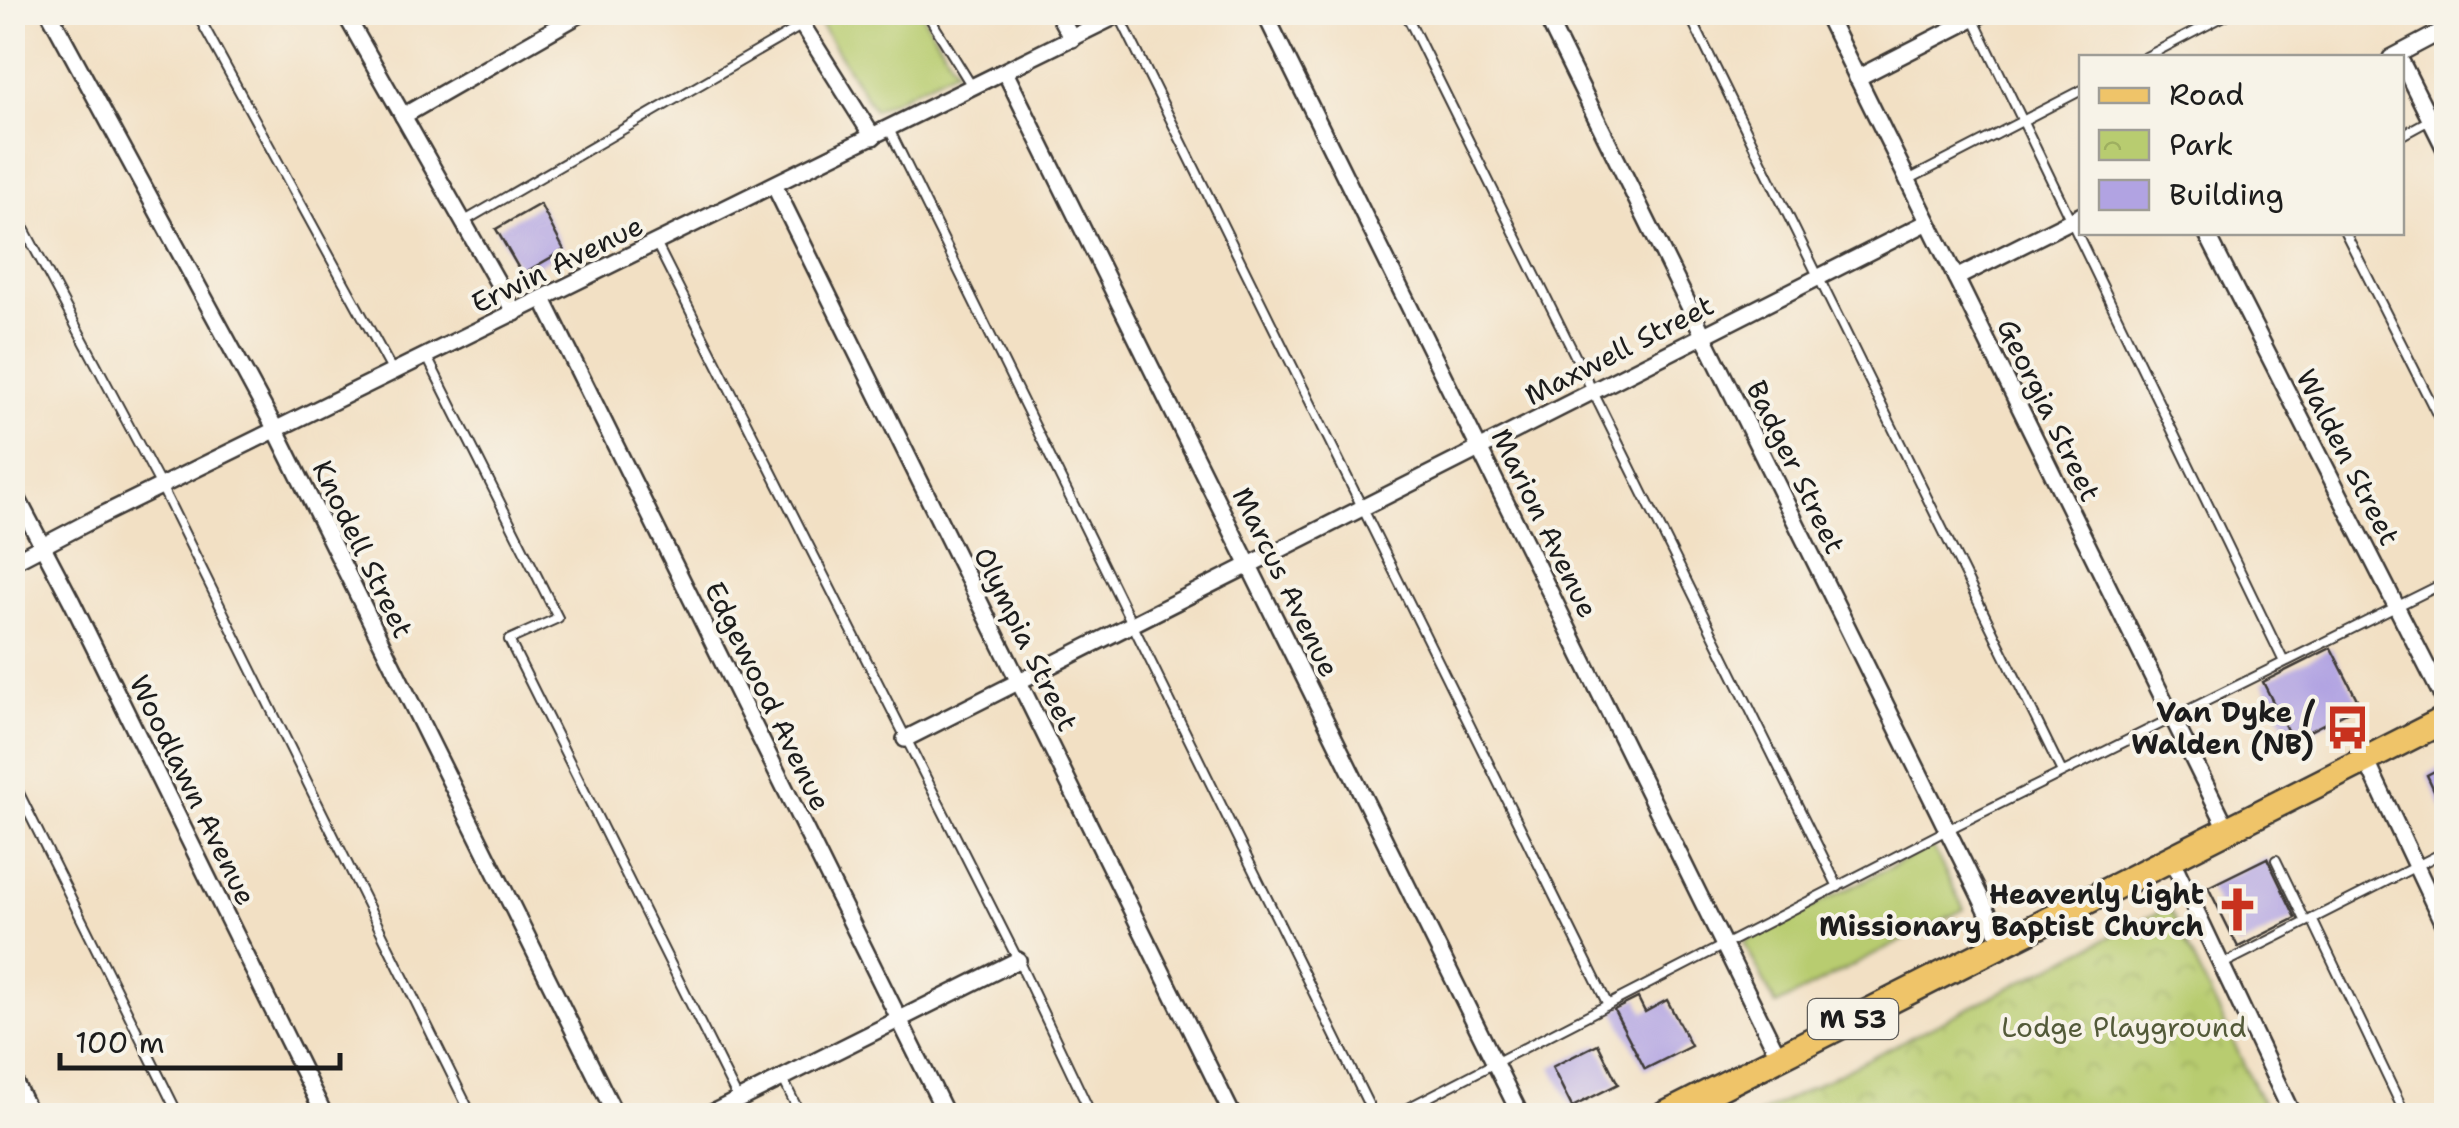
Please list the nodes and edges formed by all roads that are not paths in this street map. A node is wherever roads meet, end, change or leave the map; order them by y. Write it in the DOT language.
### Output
graph roads {
  1 [pos="49,12"];
  2 [pos="196,12"];
  3 [pos="366,12"];
  4 [pos="584,12"];
  5 [pos="926,12"];
  6 [pos="1057,12"];
  7 [pos="1264,12"];
  8 [pos="1405,12"];
  9 [pos="1544,12"];
  10 [pos="1688,12"];
  11 [pos="1825,12"];
  12 [pos="2232,12"];
  13 [pos="1121,14"];
  14 [pos="1976,15"];
  15 [pos="347,17"];
  16 [pos="798,19"];
  17 [pos="2446,29"];
  18 [pos="1072,39"];
  19 [pos="2150,55"];
  20 [pos="2402,55"];
  21 [pos="2404,71"];
  22 [pos="1005,72"];
  23 [pos="1857,78"];
  24 [pos="973,88"];
  25 [pos="2079,92"];
  26 [pos="2446,111"];
  27 [pos="402,116"];
  28 [pos="2022,120"];
  29 [pos="2431,120"];
  30 [pos="889,129"];
  31 [pos="2404,134"];
  32 [pos="872,136"];
  33 [pos="2446,150"];
  34 [pos="1908,180"];
  35 [pos="774,185"];
  36 [pos="12,206"];
  37 [pos="2076,217"];
  38 [pos="462,222"];
  39 [pos="1928,222"];
  40 [pos="2084,235"];
  41 [pos="2208,235"];
  42 [pos="2347,235"];
  43 [pos="656,243"];
  44 [pos="1817,278"];
  45 [pos="1956,278"];
  46 [pos="543,299"];
  47 [pos="515,313"];
  48 [pos="1704,336"];
  49 [pos="427,356"];
  50 [pos="393,372"];
  51 [pos="1592,392"];
  52 [pos="276,430"];
  53 [pos="2446,432"];
  54 [pos="1480,449"];
  55 [pos="161,486"];
  56 [pos="12,488"];
  57 [pos="1362,508"];
  58 [pos="43,546"];
  59 [pos="12,562"];
  60 [pos="1250,565"];
  61 [pos="2446,582"];
  62 [pos="2397,607"];
  63 [pos="1133,624"];
  64 [pos="2284,662"];
  65 [pos="1019,682"];
  66 [pos="2446,704"];
  67 [pos="2172,717"];
  68 [pos="2446,719"];
  69 [pos="904,739"];
  70 [pos="2366,760"];
  71 [pos="2062,772"];
  72 [pos="12,779"];
  73 [pos="1947,830"];
  74 [pos="2228,830"];
  75 [pos="2446,850"];
  76 [pos="2171,858"];
  77 [pos="2276,860"];
  78 [pos="2416,866"];
  79 [pos="1838,887"];
  80 [pos="2309,920"];
  81 [pos="2446,930"];
  82 [pos="2003,943"];
  83 [pos="1724,946"];
  84 [pos="1018,960"];
  85 [pos="2222,965"];
  86 [pos="1608,1005"];
  87 [pos="899,1019"];
  88 [pos="1779,1056"];
  89 [pos="1495,1063"];
  90 [pos="782,1077"];
  91 [pos="12,1078"];
  92 [pos="738,1099"];
  93 [pos="31,1116"];
  94 [pos="179,1116"];
  95 [pos="325,1116"];
  96 [pos="472,1116"];
  97 [pos="616,1116"];
  98 [pos="706,1116"];
  99 [pos="802,1116"];
  100 [pos="947,1116"];
  101 [pos="1092,1116"];
  102 [pos="1233,1116"];
  103 [pos="1374,1116"];
  104 [pos="1392,1116"];
  105 [pos="1521,1116"];
  106 [pos="1663,1116"];
  107 [pos="2293,1116"];
  108 [pos="2406,1116"];
  1 -- 52 [label="street, Knodell Street"];
  2 -- 50 [label="lane"];
  3 -- 15 [label="lane"];
  4 -- 27 [label="street"];
  5 -- 24 [label="lane"];
  6 -- 18 [label="street"];
  7 -- 54 [label="street, Marion Avenue"];
  8 -- 51 [label="lane"];
  9 -- 48 [label="street, Badger Street"];
  10 -- 44 [label="lane"];
  11 -- 23 [label="street, Georgia Street"];
  12 -- 19 [label="lane"];
  13 -- 18 [label="street, Erwin Avenue"];
  13 -- 57 [label="lane"];
  14 -- 23 [label="street"];
  14 -- 28 [label="lane"];
  15 -- 27 [label="street"];
  16 -- 32 [label="street"];
  16 -- 38 [label="lane"];
  17 -- 20 [label="street"];
  18 -- 22 [label="street, Erwin Avenue"];
  21 -- 29 [label="street"];
  22 -- 24 [label="street, Erwin Avenue"];
  22 -- 60 [label="street, Marcus Avenue"];
  23 -- 34 [label="street, Georgia Street"];
  24 -- 30 [label="street, Erwin Avenue"];
  25 -- 28 [label="lane"];
  26 -- 29 [label="lane"];
  27 -- 38 [label="street"];
  28 -- 34 [label="lane"];
  28 -- 37 [label="lane"];
  29 -- 31 [label="lane"];
  29 -- 33 [label="street"];
  30 -- 32 [label="street, Erwin Avenue"];
  30 -- 63 [label="lane"];
  32 -- 35 [label="street, Erwin Avenue"];
  34 -- 39 [label="street, Georgia Street"];
  35 -- 43 [label="street, Erwin Avenue"];
  35 -- 65 [label="street, Olympia Street"];
  36 -- 55 [label="lane"];
  37 -- 45 [label="street"];
  38 -- 47 [label="street"];
  39 -- 44 [label="street, Maxwell Street"];
  39 -- 45 [label="street, Georgia Street"];
  40 -- 64 [label="lane"];
  41 -- 62 [label="street, Walden Street"];
  42 -- 53 [label="lane"];
  43 -- 46 [label="street, Erwin Avenue"];
  43 -- 69 [label="lane"];
  44 -- 48 [label="street, Maxwell Street"];
  44 -- 71 [label="lane"];
  45 -- 67 [label="street, Georgia Street"];
  46 -- 47 [label="street, Erwin Avenue"];
  46 -- 87 [label="street, Edgewood Avenue"];
  47 -- 49 [label="street, Erwin Avenue"];
  48 -- 51 [label="street, Maxwell Street"];
  48 -- 73 [label="street, Badger Street"];
  49 -- 50 [label="street, Erwin Avenue"];
  49 -- 92 [label="lane"];
  50 -- 52 [label="street, Erwin Avenue"];
  51 -- 54 [label="street, Maxwell Street"];
  51 -- 79 [label="lane"];
  52 -- 55 [label="street, Erwin Avenue"];
  52 -- 97 [label="street, Knodell Street"];
  54 -- 57 [label="street, Maxwell Street"];
  54 -- 83 [label="street, Marion Avenue"];
  55 -- 58 [label="street, Erwin Avenue"];
  55 -- 96 [label="lane"];
  56 -- 58 [label="street, Woodlawn Avenue"];
  57 -- 60 [label="street, Maxwell Street"];
  57 -- 86 [label="lane"];
  58 -- 59 [label="street, Erwin Avenue"];
  58 -- 95 [label="street, Woodlawn Avenue"];
  60 -- 63 [label="street, Maxwell Street"];
  60 -- 89 [label="street, Marcus Avenue"];
  61 -- 62 [label="lane"];
  62 -- 64 [label="lane"];
  62 -- 66 [label="street, Walden Street"];
  63 -- 65 [label="street, Maxwell Street"];
  63 -- 103 [label="lane"];
  64 -- 67 [label="lane"];
  65 -- 69 [label="street, Maxwell Street"];
  65 -- 102 [label="street, Olympia Street"];
  67 -- 71 [label="lane"];
  67 -- 74 [label="street, Georgia Street"];
  68 -- 70 [label="main road, M 53"];
  69 -- 84 [label="lane"];
  70 -- 74 [label="main road, M 53"];
  70 -- 78 [label="street"];
  71 -- 73 [label="lane"];
  72 -- 94 [label="lane"];
  73 -- 79 [label="lane"];
  73 -- 82 [label="street, Badger Street"];
  74 -- 76 [label="main road, M 53"];
  75 -- 78 [label="lane"];
  76 -- 82 [label="main road, M 53"];
  76 -- 85 [label="street"];
  77 -- 80 [label="lane"];
  78 -- 80 [label="lane"];
  78 -- 81 [label="street"];
  79 -- 83 [label="lane"];
  80 -- 85 [label="lane"];
  80 -- 108 [label="lane"];
  82 -- 88 [label="main road, M 53"];
  83 -- 86 [label="lane"];
  83 -- 88 [label="street, Marion Avenue"];
  84 -- 87 [label="street"];
  84 -- 101 [label="lane"];
  85 -- 107 [label="street"];
  86 -- 89 [label="lane"];
  87 -- 90 [label="street"];
  87 -- 100 [label="street, Edgewood Avenue"];
  88 -- 106 [label="main road, M 53"];
  89 -- 104 [label="lane"];
  89 -- 105 [label="street, Marcus Avenue"];
  90 -- 92 [label="street"];
  90 -- 99 [label="lane"];
  91 -- 93 [label="street"];
  92 -- 98 [label="street"];
}
